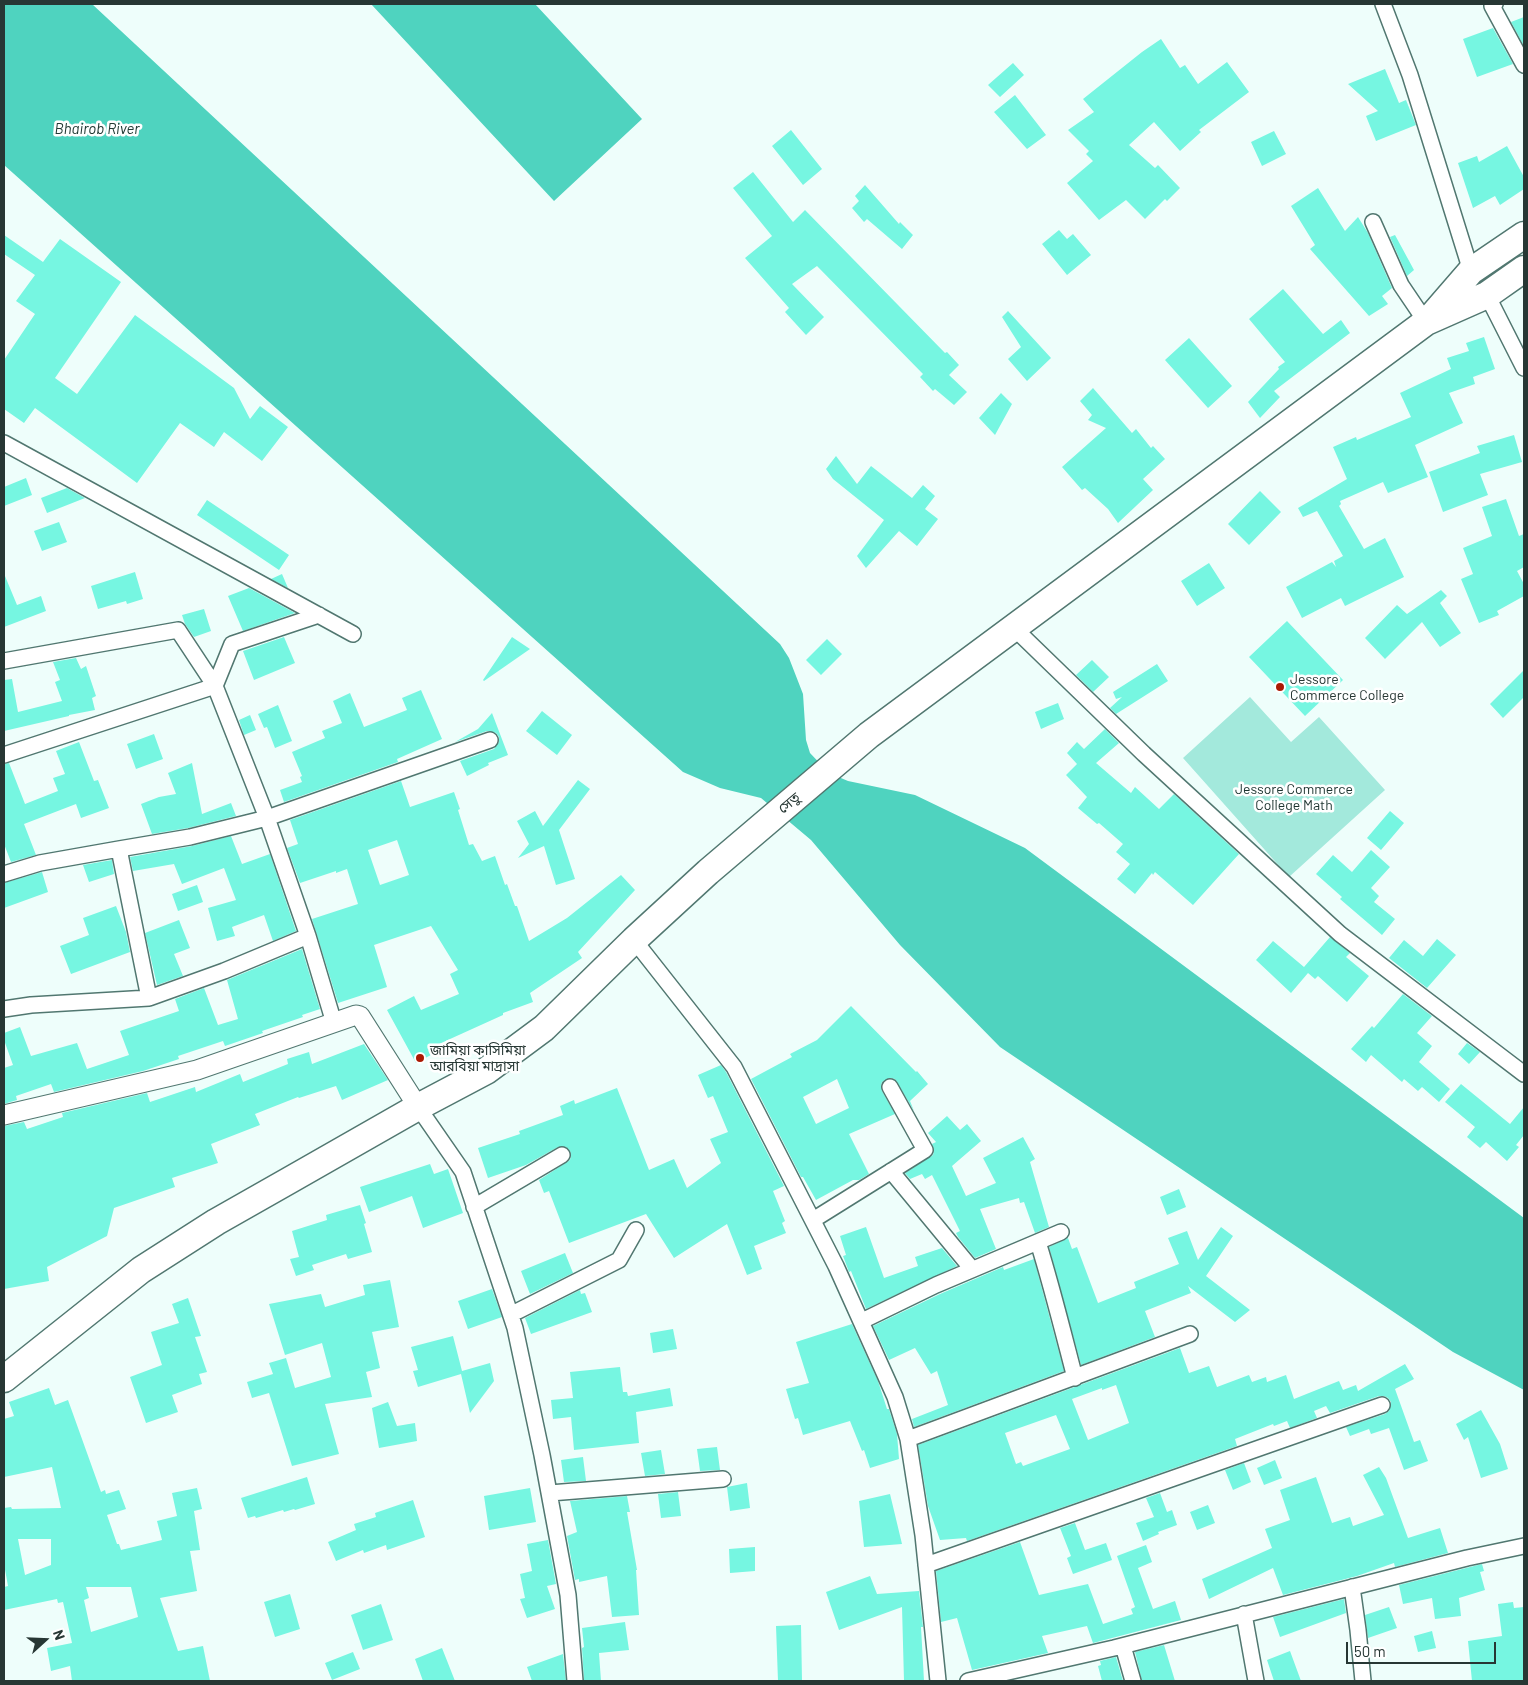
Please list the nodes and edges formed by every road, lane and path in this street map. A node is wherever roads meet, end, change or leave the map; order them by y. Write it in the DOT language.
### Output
graph roads {
  1 [pos="1382,4"];
  2 [pos="1492,4"];
  3 [pos="1524,65"];
  4 [pos="1373,222"];
  5 [pos="1524,235"];
  6 [pos="1524,269"];
  7 [pos="1471,272"];
  8 [pos="1487,295"];
  9 [pos="1426,322"];
  10 [pos="1524,368"];
  11 [pos="4,443"];
  12 [pos="319,615"];
  13 [pos="1014,628"];
  14 [pos="353,634"];
  15 [pos="4,661"];
  16 [pos="215,686"];
  17 [pos="490,740"];
  18 [pos="4,755"];
  19 [pos="267,818"];
  20 [pos="119,849"];
  21 [pos="4,874"];
  22 [pos="308,936"];
  23 [pos="634,940"];
  24 [pos="149,998"];
  25 [pos="4,1009"];
  26 [pos="334,1022"];
  27 [pos="1524,1074"];
  28 [pos="890,1086"];
  29 [pos="418,1107"];
  30 [pos="4,1115"];
  31 [pos="562,1155"];
  32 [pos="891,1171"];
  33 [pos="474,1207"];
  34 [pos="813,1220"];
  35 [pos="636,1230"];
  36 [pos="1061,1232"];
  37 [pos="1038,1242"];
  38 [pos="972,1269"];
  39 [pos="518,1312"];
  40 [pos="862,1320"];
  41 [pos="1190,1334"];
  42 [pos="1075,1378"];
  43 [pos="4,1379"];
  44 [pos="1382,1405"];
  45 [pos="908,1439"];
  46 [pos="723,1479"];
  47 [pos="550,1493"];
  48 [pos="1524,1546"];
  49 [pos="926,1565"];
  50 [pos="1352,1587"];
  51 [pos="1244,1614"];
  52 [pos="1123,1646"];
  53 [pos="575,1681"];
  54 [pos="938,1681"];
  55 [pos="968,1681"];
  56 [pos="1133,1681"];
  57 [pos="1256,1681"];
  58 [pos="1362,1681"];
  1 -- 7 [label="street"];
  2 -- 3 [label="street"];
  4 -- 9 [label="street"];
  5 -- 7 [label="highway"];
  6 -- 8 [label="highway"];
  7 -- 9 [label="highway"];
  8 -- 9 [label="highway"];
  8 -- 10 [label="street"];
  9 -- 13 [label="highway, সেতু"];
  11 -- 12 [label="street"];
  12 -- 14 [label="street"];
  12 -- 16 [label="street"];
  13 -- 23 [label="highway, সেতু"];
  13 -- 27 [label="street"];
  15 -- 16 [label="street"];
  16 -- 18 [label="street"];
  16 -- 19 [label="street"];
  17 -- 19 [label="street"];
  19 -- 20 [label="street"];
  19 -- 22 [label="street"];
  20 -- 21 [label="street"];
  20 -- 24 [label="street"];
  22 -- 24 [label="street"];
  22 -- 26 [label="street"];
  23 -- 29 [label="highway, সেতু"];
  23 -- 34 [label="street"];
  24 -- 25 [label="street"];
  26 -- 29 [label="street"];
  26 -- 30 [label="street"];
  28 -- 32 [label="street"];
  29 -- 33 [label="street"];
  29 -- 43 [label="highway, সেতু"];
  31 -- 33 [label="street"];
  32 -- 34 [label="street"];
  32 -- 38 [label="street"];
  33 -- 47 [label="street"];
  34 -- 40 [label="street"];
  35 -- 39 [label="street"];
  36 -- 37 [label="street"];
  37 -- 38 [label="street"];
  37 -- 42 [label="street"];
  38 -- 40 [label="street"];
  40 -- 45 [label="street"];
  41 -- 42 [label="street"];
  42 -- 45 [label="street"];
  44 -- 49 [label="street"];
  45 -- 49 [label="street"];
  46 -- 47 [label="street"];
  47 -- 53 [label="street"];
  48 -- 50 [label="street"];
  49 -- 54 [label="street"];
  50 -- 51 [label="street"];
  50 -- 58 [label="street"];
  51 -- 52 [label="street"];
  51 -- 57 [label="street"];
  52 -- 55 [label="street"];
  52 -- 56 [label="street"];
}
